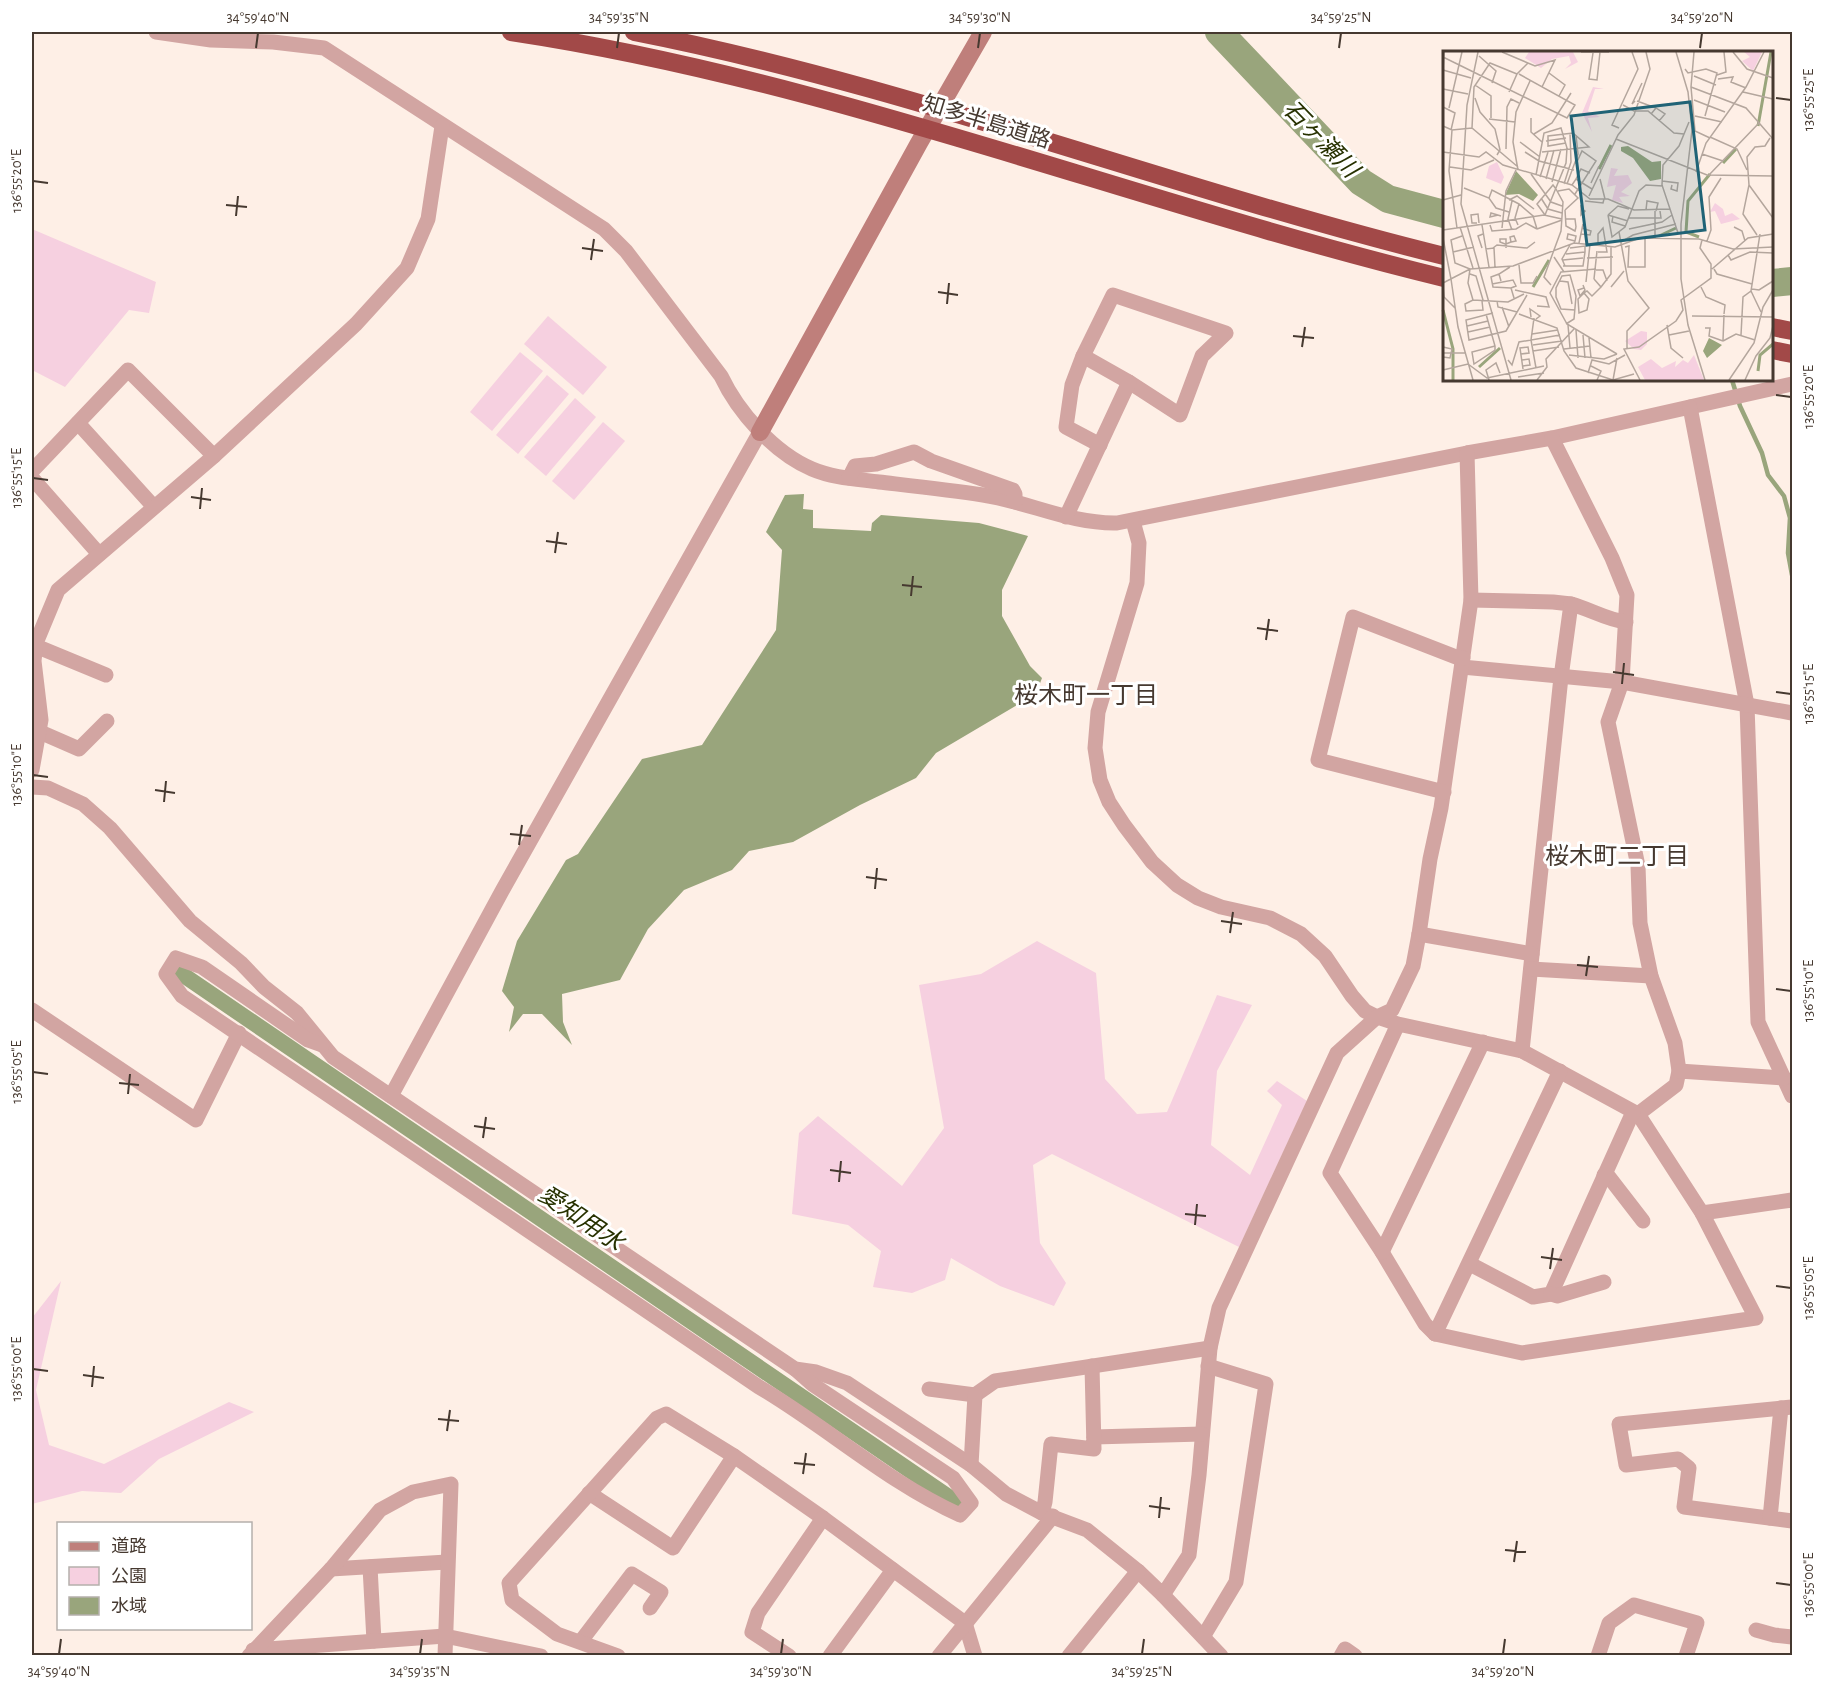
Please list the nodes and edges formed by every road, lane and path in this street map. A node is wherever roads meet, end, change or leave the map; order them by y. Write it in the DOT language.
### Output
graph roads {
  1 [pos="156,32"];
  2 [pos="511,32"];
  3 [pos="634,32"];
  4 [pos="983,32"];
  5 [pos="209,36"];
  6 [pos="442,126"];
  7 [pos="1443,256"];
  8 [pos="1443,278"];
  9 [pos="1773,327"];
  10 [pos="1792,331"];
  11 [pos="1773,350"];
  12 [pos="1792,354"];
  13 [pos="1083,356"];
  14 [pos="1129,382"];
  15 [pos="1792,384"];
  16 [pos="1690,406"];
  17 [pos="78,423"];
  18 [pos="760,432"];
  19 [pos="1552,438"];
  20 [pos="1100,445"];
  21 [pos="1467,453"];
  22 [pos="214,456"];
  23 [pos="32,471"];
  24 [pos="32,478"];
  25 [pos="849,478"];
  26 [pos="1015,502"];
  27 [pos="154,507"];
  28 [pos="1066,517"];
  29 [pos="1133,521"];
  30 [pos="99,554"];
  31 [pos="1471,600"];
  32 [pos="1571,604"];
  33 [pos="1626,622"];
  34 [pos="34,647"];
  35 [pos="1463,663"];
  36 [pos="106,675"];
  37 [pos="1562,676"];
  38 [pos="1622,682"];
  39 [pos="1747,705"];
  40 [pos="1792,713"];
  41 [pos="107,721"];
  42 [pos="40,732"];
  43 [pos="32,770"];
  44 [pos="32,787"];
  45 [pos="1444,792"];
  46 [pos="1419,934"];
  47 [pos="1532,962"];
  48 [pos="1651,976"];
  49 [pos="32,1010"];
  50 [pos="1377,1017"];
  51 [pos="1398,1024"];
  52 [pos="239,1033"];
  53 [pos="1483,1042"];
  54 [pos="324,1046"];
  55 [pos="1522,1051"];
  56 [pos="1560,1071"];
  57 [pos="1679,1071"];
  58 [pos="1784,1078"];
  59 [pos="391,1096"];
  60 [pos="1792,1096"];
  61 [pos="1635,1113"];
  62 [pos="1604,1175"];
  63 [pos="1792,1200"];
  64 [pos="1702,1213"];
  65 [pos="1643,1221"];
  66 [pos="1382,1252"];
  67 [pos="1470,1264"];
  68 [pos="1604,1282"];
  69 [pos="1551,1294"];
  70 [pos="1435,1334"];
  71 [pos="1210,1348"];
  72 [pos="1092,1366"];
  73 [pos="1208,1366"];
  74 [pos="795,1368"];
  75 [pos="929,1389"];
  76 [pos="975,1395"];
  77 [pos="1787,1408"];
  78 [pos="1202,1434"];
  79 [pos="1094,1437"];
  80 [pos="734,1456"];
  81 [pos="971,1465"];
  82 [pos="589,1492"];
  83 [pos="1047,1514"];
  84 [pos="823,1518"];
  85 [pos="1770,1518"];
  86 [pos="1792,1521"];
  87 [pos="447,1562"];
  88 [pos="369,1567"];
  89 [pos="331,1569"];
  90 [pos="893,1570"];
  91 [pos="1138,1571"];
  92 [pos="1163,1595"];
  93 [pos="650,1608"];
  94 [pos="965,1623"];
  95 [pos="1756,1630"];
  96 [pos="446,1636"];
  97 [pos="1203,1637"];
  98 [pos="1792,1637"];
  99 [pos="374,1641"];
  100 [pos="581,1641"];
  101 [pos="251,1653"];
  102 [pos="445,1656"];
  103 [pos="542,1656"];
  104 [pos="618,1656"];
  105 [pos="789,1656"];
  106 [pos="830,1656"];
  107 [pos="939,1656"];
  108 [pos="975,1656"];
  109 [pos="1069,1656"];
  110 [pos="1221,1656"];
  111 [pos="1341,1656"];
  112 [pos="1355,1656"];
  113 [pos="1598,1656"];
  114 [pos="1686,1656"];
  1 -- 5 [label="street"];
  2 -- 8 [label="highway, 知多半島道路"];
  3 -- 7 [label="highway, 知多半島道路"];
  4 -- 18 [label="street"];
  5 -- 6 [label="street"];
  6 -- 18 [label="street"];
  6 -- 22 [label="street"];
  9 -- 10 [label="highway"];
  11 -- 12 [label="highway"];
  13 -- 14 [label="street"];
  13 -- 14 [label="street"];
  13 -- 20 [label="street"];
  14 -- 20 [label="street"];
  15 -- 16 [label="street"];
  16 -- 19 [label="street"];
  16 -- 39 [label="street"];
  17 -- 22 [label="street"];
  17 -- 23 [label="street"];
  17 -- 27 [label="street"];
  18 -- 25 [label="street"];
  18 -- 59 [label="street"];
  19 -- 21 [label="street"];
  19 -- 33 [label="street"];
  20 -- 28 [label="street"];
  21 -- 29 [label="street"];
  21 -- 31 [label="street"];
  22 -- 27 [label="street"];
  24 -- 30 [label="street"];
  25 -- 26 [label="street"];
  25 -- 26 [label="street"];
  26 -- 28 [label="street"];
  27 -- 30 [label="street"];
  28 -- 29 [label="street"];
  29 -- 50 [label="street"];
  30 -- 34 [label="street"];
  31 -- 32 [label="street"];
  31 -- 35 [label="street"];
  32 -- 33 [label="street"];
  32 -- 37 [label="street"];
  33 -- 38 [label="street"];
  34 -- 36 [label="street"];
  34 -- 42 [label="street"];
  35 -- 37 [label="street"];
  35 -- 45 [label="street"];
  35 -- 45 [label="street"];
  37 -- 38 [label="street"];
  37 -- 47 [label="street"];
  38 -- 39 [label="street"];
  38 -- 48 [label="street"];
  39 -- 40 [label="street"];
  39 -- 58 [label="street"];
  41 -- 42 [label="street"];
  42 -- 43 [label="street"];
  44 -- 54 [label="street"];
  45 -- 46 [label="street"];
  46 -- 47 [label="street"];
  46 -- 50 [label="street"];
  47 -- 48 [label="street"];
  47 -- 55 [label="street"];
  48 -- 57 [label="street"];
  49 -- 52 [label="street"];
  50 -- 51 [label="street"];
  50 -- 71 [label="street"];
  51 -- 53 [label="street"];
  51 -- 66 [label="street"];
  52 -- 54 [label="street"];
  52 -- 74 [label="street"];
  53 -- 55 [label="street"];
  53 -- 66 [label="street"];
  54 -- 59 [label="street"];
  55 -- 56 [label="street"];
  56 -- 61 [label="street"];
  56 -- 67 [label="street"];
  57 -- 58 [label="street"];
  57 -- 61 [label="street"];
  58 -- 60 [label="street"];
  59 -- 74 [label="street"];
  61 -- 62 [label="street"];
  61 -- 64 [label="street"];
  62 -- 65 [label="street"];
  62 -- 69 [label="street"];
  63 -- 64 [label="street"];
  64 -- 70 [label="street"];
  66 -- 70 [label="street"];
  67 -- 69 [label="street"];
  67 -- 70 [label="street"];
  68 -- 69 [label="street"];
  71 -- 72 [label="street"];
  71 -- 73 [label="street"];
  72 -- 76 [label="street"];
  72 -- 79 [label="street"];
  73 -- 78 [label="street"];
  73 -- 97 [label="street"];
  74 -- 81 [label="street"];
  75 -- 76 [label="street"];
  76 -- 81 [label="street"];
  77 -- 85 [label="street"];
  77 -- 85 [label="street"];
  78 -- 79 [label="street"];
  78 -- 92 [label="street"];
  79 -- 83 [label="street"];
  80 -- 82 [label="street"];
  80 -- 82 [label="street"];
  80 -- 84 [label="street"];
  81 -- 83 [label="street"];
  82 -- 100 [label="street"];
  83 -- 91 [label="street"];
  83 -- 94 [label="street"];
  84 -- 90 [label="street"];
  84 -- 105 [label="street"];
  85 -- 86 [label="street"];
  87 -- 88 [label="street"];
  87 -- 89 [label="street"];
  87 -- 96 [label="street"];
  88 -- 89 [label="street"];
  88 -- 99 [label="street"];
  89 -- 101 [label="street"];
  90 -- 94 [label="street"];
  90 -- 106 [label="street"];
  91 -- 92 [label="street"];
  91 -- 109 [label="street"];
  92 -- 97 [label="street"];
  93 -- 100 [label="street"];
  94 -- 107 [label="street"];
  94 -- 108 [label="street"];
  95 -- 98 [label="street"];
  96 -- 99 [label="street"];
  96 -- 102 [label="street"];
  96 -- 103 [label="street"];
  97 -- 110 [label="street"];
  99 -- 101 [label="street"];
  100 -- 104 [label="street"];
  111 -- 112 [label="street"];
  113 -- 114 [label="street"];
}
